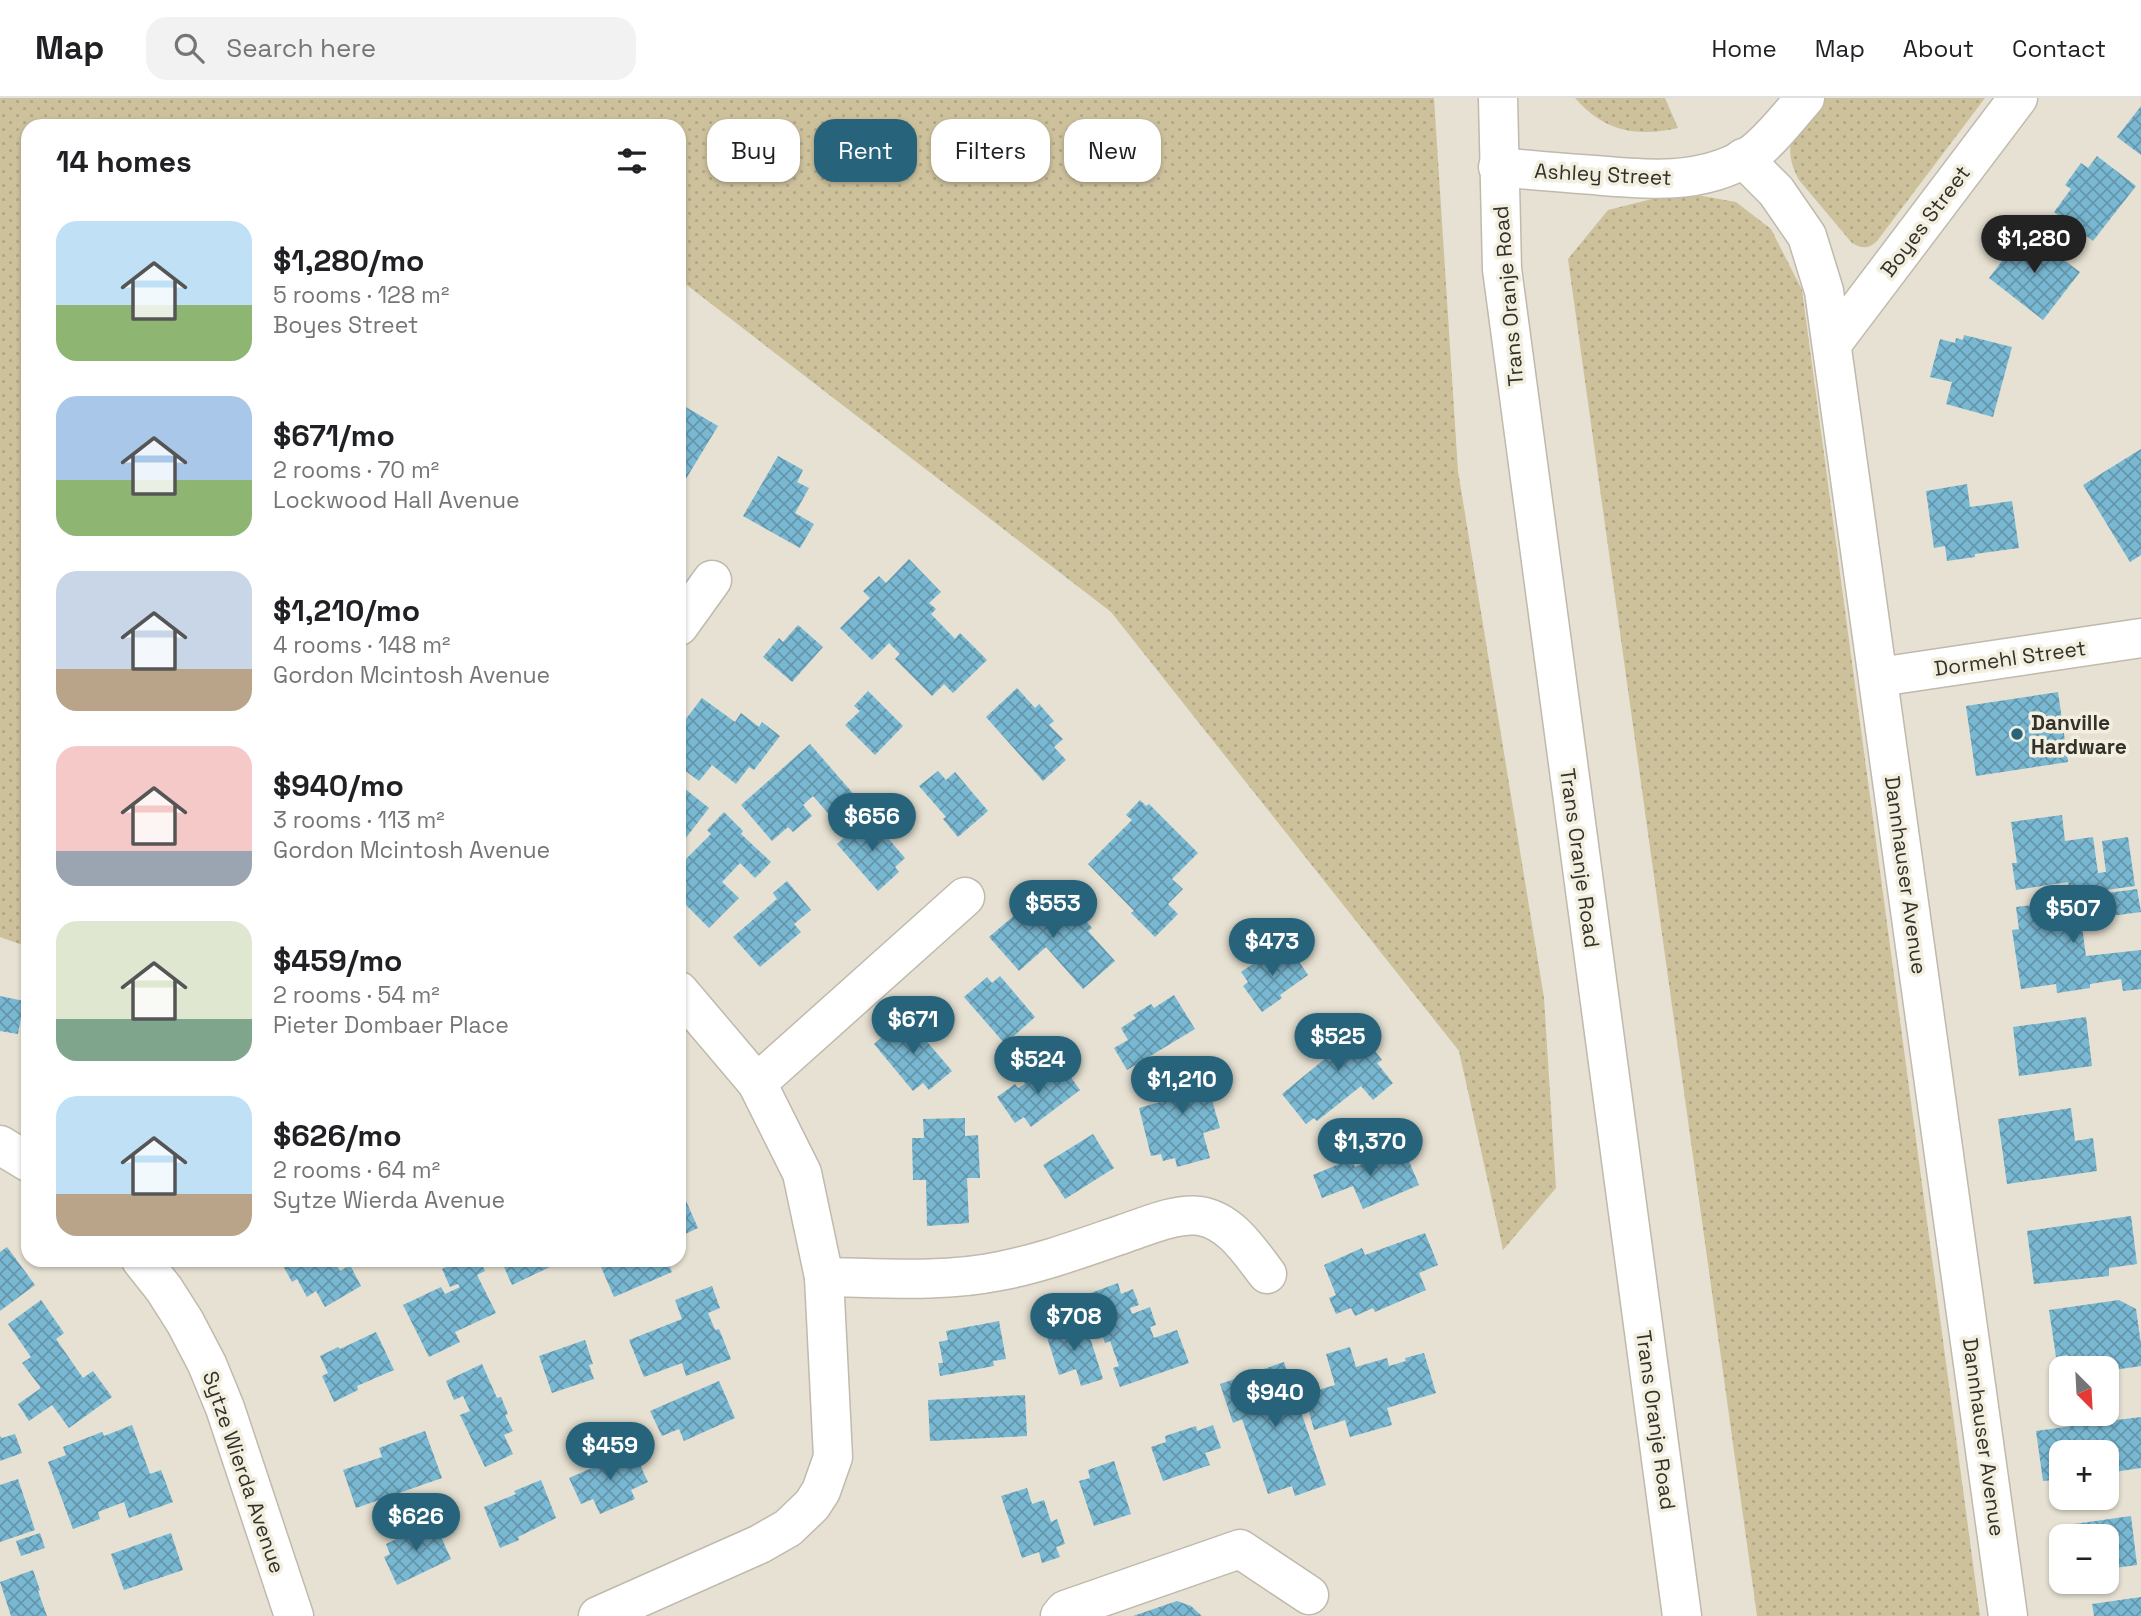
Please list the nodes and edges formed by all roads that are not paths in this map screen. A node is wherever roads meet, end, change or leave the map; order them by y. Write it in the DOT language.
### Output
graph roads {
  1 [pos="1498,98"];
  2 [pos="1805,98"];
  3 [pos="2018,98"];
  4 [pos="1743,158"];
  5 [pos="1498,167"];
  6 [pos="1832,344"];
  7 [pos="712,580"];
  8 [pos="686,616"];
  9 [pos="2141,638"];
  10 [pos="1878,677"];
  11 [pos="965,897"];
  12 [pos="686,999"];
  13 [pos="757,1083"];
  14 [pos="0,1145"];
  15 [pos="21,1158"];
  16 [pos="147,1267"];
  17 [pos="1267,1275"];
  18 [pos="824,1277"];
  19 [pos="1309,1595"];
  20 [pos="294,1616"];
  21 [pos="597,1616"];
  22 [pos="1060,1616"];
  23 [pos="1682,1616"];
  24 [pos="2008,1616"];
  1 -- 5 [label="street, Trans Oranje Road"];
  2 -- 4 [label="street, Ashley Street"];
  3 -- 6 [label="street, Boyes Street"];
  4 -- 5 [label="street, Ashley Street"];
  4 -- 6 [label="street, Dannhauser Avenue"];
  5 -- 23 [label="street, Trans Oranje Road"];
  6 -- 10 [label="street, Dannhauser Avenue"];
  7 -- 8 [label="street"];
  9 -- 10 [label="street, Dormehl Street"];
  10 -- 24 [label="street, Dannhauser Avenue"];
  11 -- 13 [label="street"];
  12 -- 13 [label="street"];
  13 -- 18 [label="street"];
  14 -- 15 [label="street"];
  16 -- 20 [label="street, Sytze Wierda Avenue"];
  17 -- 18 [label="street"];
  18 -- 21 [label="street"];
  19 -- 22 [label="street"];
}
